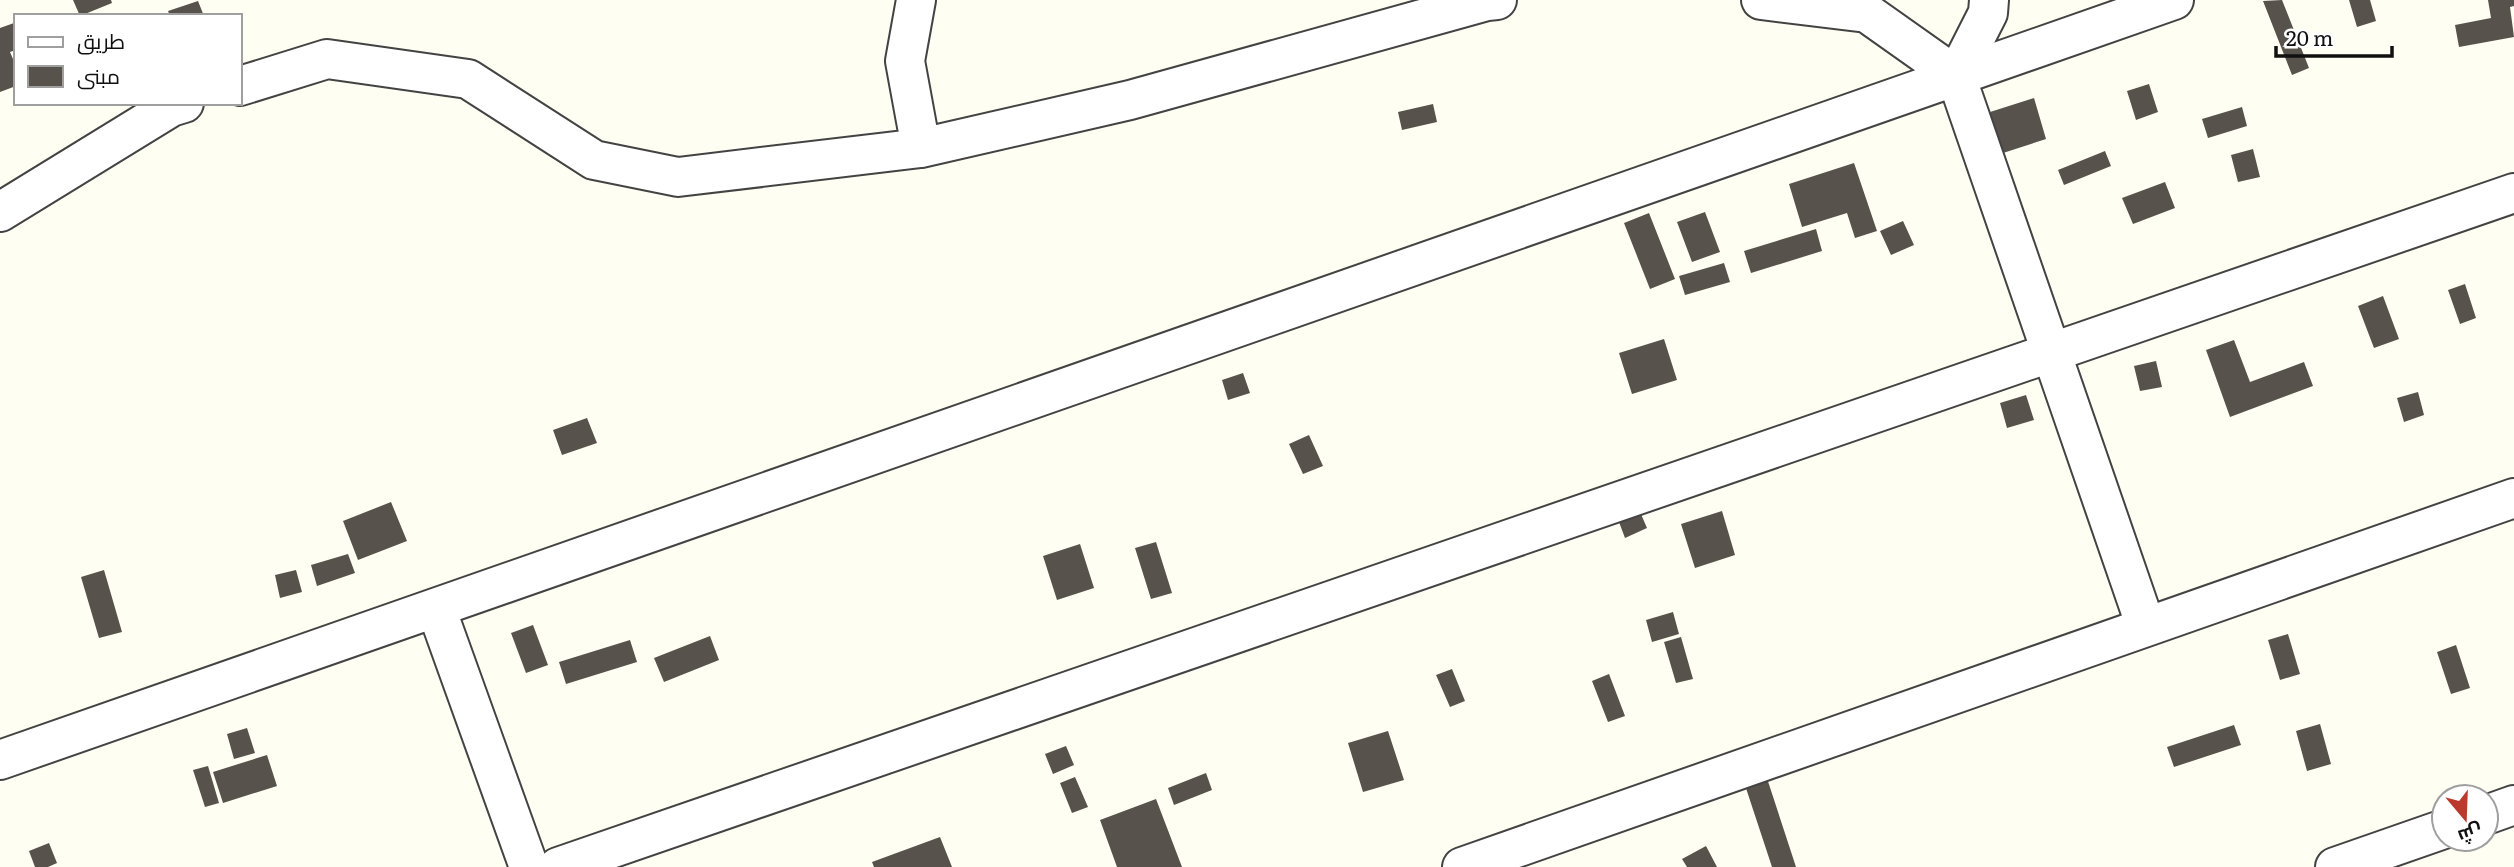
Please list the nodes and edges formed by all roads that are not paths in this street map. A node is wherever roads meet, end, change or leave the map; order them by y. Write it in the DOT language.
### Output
graph roads {
  1 [pos="916,0"];
  2 [pos="1497,0"];
  3 [pos="1761,0"];
  4 [pos="1989,0"];
  5 [pos="2174,0"];
  6 [pos="1956,76"];
  7 [pos="242,85"];
  8 [pos="178,105"];
  9 [pos="920,148"];
  10 [pos="2514,194"];
  11 [pos="0,212"];
  12 [pos="2051,353"];
  13 [pos="2514,498"];
  14 [pos="436,608"];
  15 [pos="2146,627"];
  16 [pos="0,760"];
  17 [pos="2430,834"];
  18 [pos="528,867"];
  19 [pos="558,867"];
  20 [pos="1462,867"];
  21 [pos="2335,867"];
  1 -- 9 [label="street"];
  2 -- 9 [label="street"];
  3 -- 6 [label="street"];
  4 -- 6 [label="street"];
  5 -- 6 [label="street"];
  6 -- 12 [label="street"];
  6 -- 14 [label="street"];
  7 -- 9 [label="street"];
  8 -- 11 [label="street"];
  10 -- 12 [label="street"];
  12 -- 15 [label="street"];
  12 -- 19 [label="street"];
  13 -- 15 [label="street"];
  14 -- 16 [label="street"];
  14 -- 18 [label="street"];
  15 -- 20 [label="street"];
  17 -- 21 [label="street"];
}
